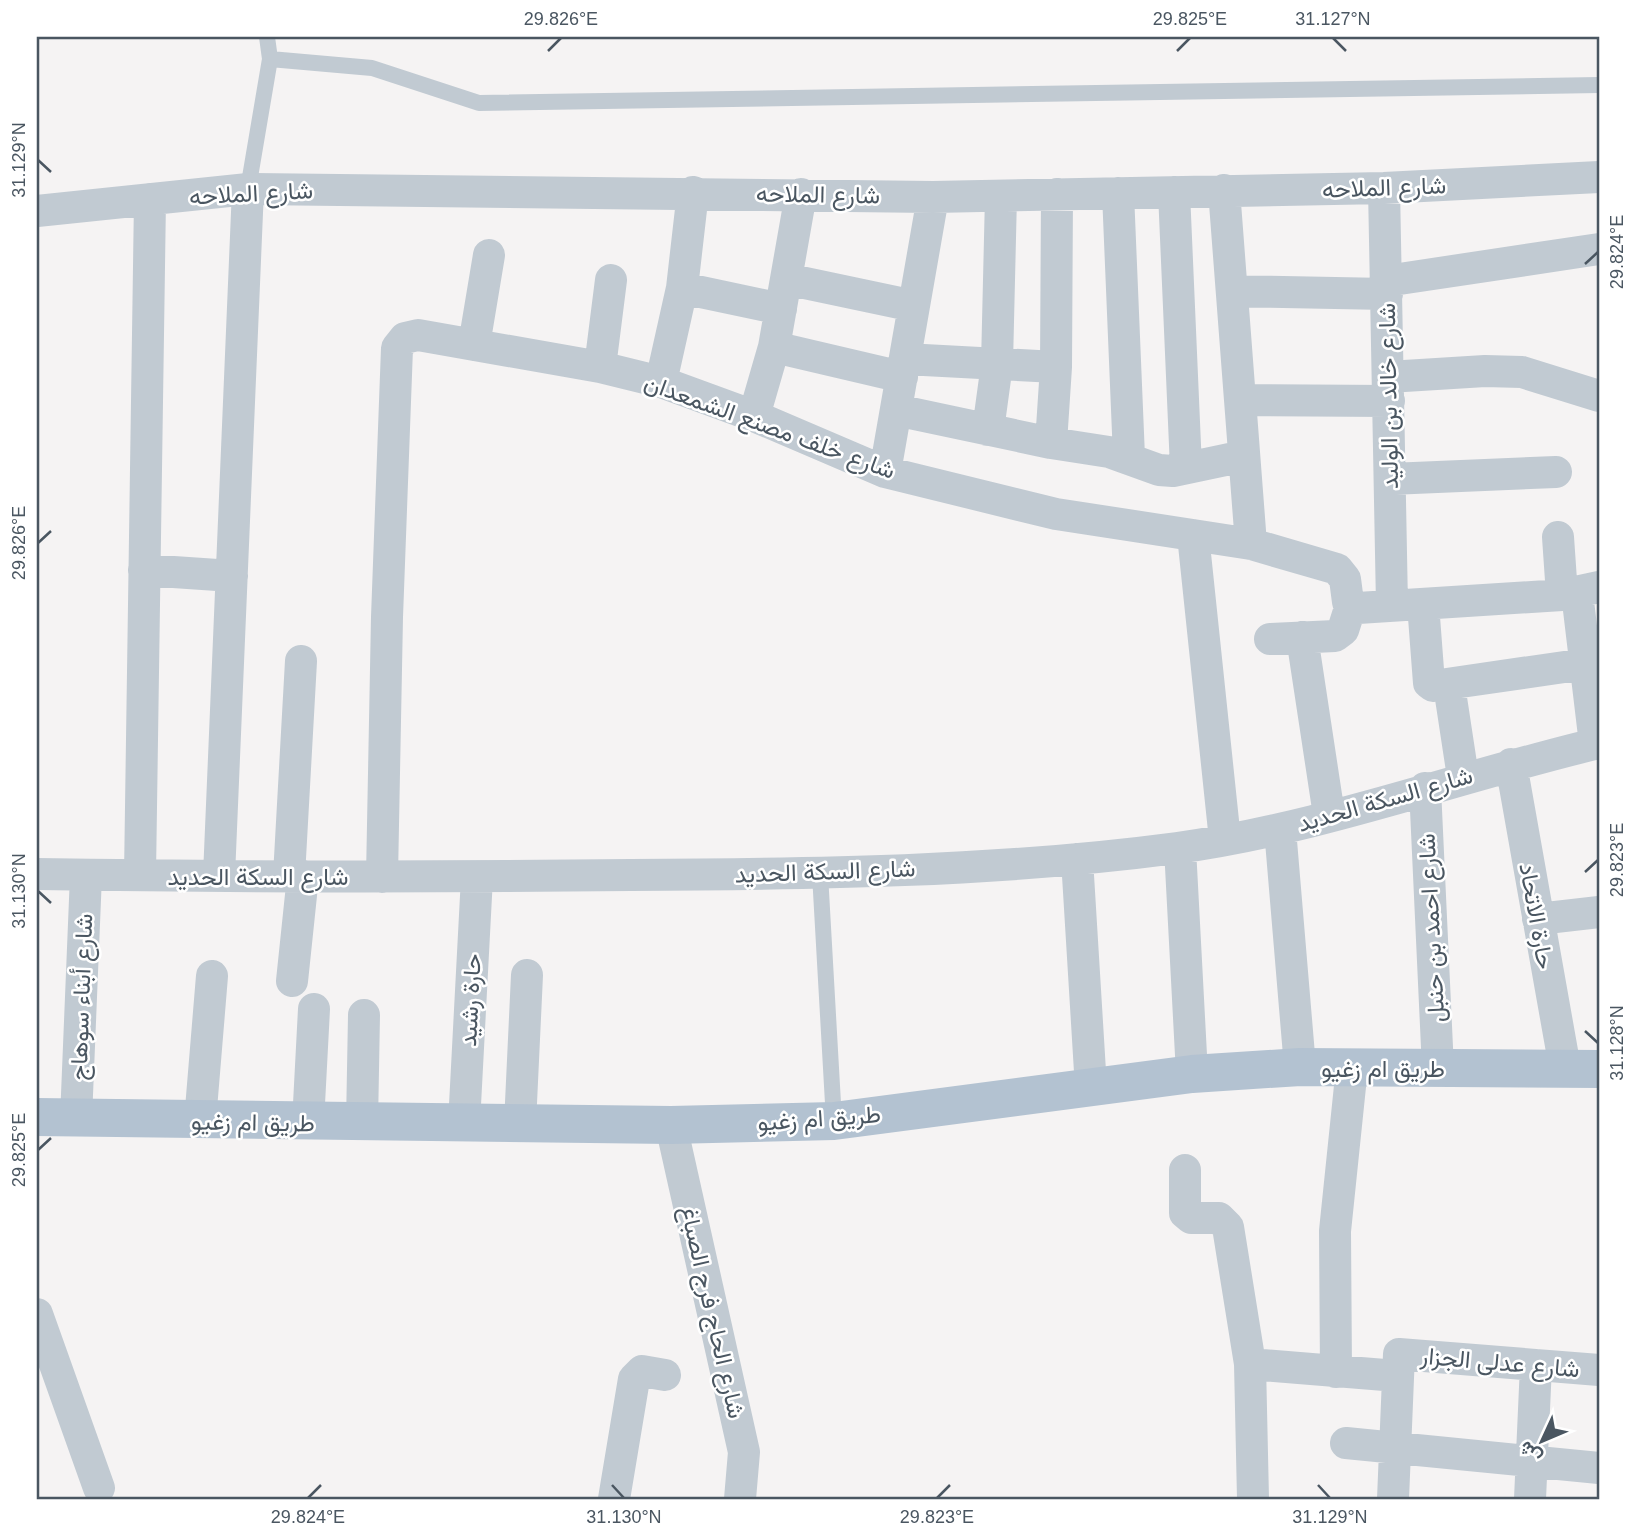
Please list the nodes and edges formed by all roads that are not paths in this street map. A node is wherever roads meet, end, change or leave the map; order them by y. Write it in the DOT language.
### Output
graph roads {
  1 [pos="267,37"];
  2 [pos="271,59"];
  3 [pos="1599,85"];
  4 [pos="1599,177"];
  5 [pos="1384,188"];
  6 [pos="248,189"];
  7 [pos="1224,190"];
  8 [pos="693,192"];
  9 [pos="1174,192"];
  10 [pos="1118,193"];
  11 [pos="801,194"];
  12 [pos="1058,194"];
  13 [pos="1001,196"];
  14 [pos="933,197"];
  15 [pos="150,199"];
  16 [pos="37,211"];
  17 [pos="1599,249"];
  18 [pos="489,255"];
  19 [pos="611,281"];
  20 [pos="682,288"];
  21 [pos="1386,288"];
  22 [pos="1232,291"];
  23 [pos="784,294"];
  24 [pos="914,306"];
  25 [pos="474,345"];
  26 [pos="774,347"];
  27 [pos="997,364"];
  28 [pos="600,367"];
  29 [pos="1056,367"];
  30 [pos="903,368"];
  31 [pos="661,382"];
  32 [pos="1388,389"];
  33 [pos="1599,396"];
  34 [pos="1240,400"];
  35 [pos="896,410"];
  36 [pos="754,416"];
  37 [pos="988,430"];
  38 [pos="1051,443"];
  39 [pos="1244,456"];
  40 [pos="1129,457"];
  41 [pos="1186,468"];
  42 [pos="886,472"];
  43 [pos="1556,472"];
  44 [pos="1390,479"];
  45 [pos="1193,535"];
  46 [pos="1562,537"];
  47 [pos="1251,544"];
  48 [pos="144,570"];
  49 [pos="232,576"];
  50 [pos="1579,592"];
  51 [pos="1407,604"];
  52 [pos="1351,606"];
  53 [pos="1302,637"];
  54 [pos="1270,639"];
  55 [pos="301,661"];
  56 [pos="1585,664"];
  57 [pos="1449,685"];
  58 [pos="1597,743"];
  59 [pos="1511,764"];
  60 [pos="1463,777"];
  61 [pos="1424,788"];
  62 [pos="1329,815"];
  63 [pos="1280,829"];
  64 [pos="1225,840"];
  65 [pos="1180,848"];
  66 [pos="1077,859"];
  67 [pos="37,874"];
  68 [pos="820,874"];
  69 [pos="86,875"];
  70 [pos="140,875"];
  71 [pos="219,876"];
  72 [pos="296,876"];
  73 [pos="382,877"];
  74 [pos="477,877"];
  75 [pos="1599,912"];
  76 [pos="1538,919"];
  77 [pos="527,975"];
  78 [pos="212,976"];
  79 [pos="292,981"];
  80 [pos="314,1009"];
  81 [pos="364,1015"];
  82 [pos="1300,1067"];
  83 [pos="1352,1068"];
  84 [pos="1438,1069"];
  85 [pos="1582,1069"];
  86 [pos="1192,1074"];
  87 [pos="1091,1088"];
  88 [pos="37,1117"];
  89 [pos="76,1119"];
  90 [pos="200,1121"];
  91 [pos="834,1121"];
  92 [pos="308,1123"];
  93 [pos="362,1124"];
  94 [pos="464,1124"];
  95 [pos="520,1124"];
  96 [pos="671,1125"];
  97 [pos="1185,1170"];
  98 [pos="37,1316"];
  99 [pos="1250,1364"];
  100 [pos="1399,1365"];
  101 [pos="1536,1365"];
  102 [pos="1599,1370"];
  103 [pos="1336,1372"];
  104 [pos="665,1375"];
  105 [pos="1346,1443"];
  106 [pos="1395,1447"];
  107 [pos="1531,1460"];
  108 [pos="1599,1468"];
  109 [pos="99,1488"];
  110 [pos="614,1499"];
  111 [pos="740,1499"];
  112 [pos="1253,1499"];
  113 [pos="1393,1499"];
  114 [pos="1530,1499"];
  1 -- 2 [label="lane"];
  2 -- 3 [label="lane"];
  2 -- 6 [label="lane"];
  4 -- 5 [label="street, شارع الملاحه"];
  5 -- 7 [label="street, شارع الملاحه"];
  5 -- 21 [label="street, شارع خالد بن الوليد"];
  6 -- 8 [label="street, شارع الملاحه"];
  6 -- 15 [label="street, شارع الملاحه"];
  6 -- 49 [label="street"];
  7 -- 9 [label="street, شارع الملاحه"];
  7 -- 22 [label="street"];
  8 -- 11 [label="street, شارع الملاحه"];
  8 -- 20 [label="street"];
  9 -- 10 [label="street, شارع الملاحه"];
  9 -- 41 [label="street"];
  10 -- 12 [label="street, شارع الملاحه"];
  10 -- 40 [label="street"];
  11 -- 14 [label="street, شارع الملاحه"];
  11 -- 23 [label="street"];
  12 -- 13 [label="street, شارع الملاحه"];
  12 -- 29 [label="street"];
  13 -- 14 [label="street, شارع الملاحه"];
  13 -- 27 [label="street"];
  14 -- 24 [label="street"];
  15 -- 16 [label="street, شارع الملاحه"];
  15 -- 48 [label="street"];
  17 -- 21 [label="street"];
  18 -- 25 [label="street"];
  19 -- 28 [label="street"];
  20 -- 23 [label="street"];
  20 -- 31 [label="street"];
  21 -- 22 [label="street"];
  21 -- 32 [label="street, شارع خالد بن الوليد"];
  22 -- 34 [label="street"];
  23 -- 24 [label="street"];
  23 -- 26 [label="street"];
  24 -- 30 [label="street"];
  25 -- 28 [label="street, شارع خلف مصنع الشمعدان"];
  25 -- 73 [label="street, شارع خلف مصنع الشمعدان"];
  26 -- 30 [label="street"];
  26 -- 36 [label="street"];
  27 -- 29 [label="street"];
  27 -- 30 [label="street"];
  27 -- 37 [label="street"];
  28 -- 31 [label="street, شارع خلف مصنع الشمعدان"];
  29 -- 38 [label="street"];
  30 -- 35 [label="street"];
  31 -- 36 [label="street, شارع خلف مصنع الشمعدان"];
  32 -- 33 [label="street"];
  32 -- 34 [label="street"];
  32 -- 44 [label="street, شارع خالد بن الوليد"];
  34 -- 39 [label="street"];
  35 -- 37 [label="street"];
  35 -- 42 [label="street"];
  36 -- 42 [label="street, شارع خلف مصنع الشمعدان"];
  37 -- 38 [label="street"];
  38 -- 40 [label="street"];
  39 -- 41 [label="street"];
  39 -- 47 [label="street"];
  40 -- 41 [label="street"];
  42 -- 45 [label="street, شارع خلف مصنع الشمعدان"];
  43 -- 44 [label="street"];
  44 -- 51 [label="street, شارع خالد بن الوليد"];
  45 -- 47 [label="street, شارع خلف مصنع الشمعدان"];
  45 -- 64 [label="street"];
  46 -- 50 [label="street"];
  47 -- 52 [label="street, شارع خلف مصنع الشمعدان"];
  48 -- 49 [label="street"];
  48 -- 70 [label="street"];
  49 -- 71 [label="street"];
  50 -- 51 [label="street"];
  50 -- 56 [label="street"];
  51 -- 52 [label="street"];
  51 -- 57 [label="street, شارع خالد بن الوليد"];
  52 -- 53 [label="street"];
  53 -- 54 [label="street"];
  53 -- 62 [label="street"];
  55 -- 72 [label="street"];
  56 -- 57 [label="street"];
  56 -- 58 [label="street"];
  57 -- 60 [label="street"];
  58 -- 59 [label="street, شارع السكة الحديد"];
  59 -- 60 [label="street, شارع السكة الحديد"];
  59 -- 76 [label="street, حارة الاتحاد"];
  60 -- 61 [label="street, شارع السكة الحديد"];
  61 -- 62 [label="street, شارع السكة الحديد"];
  61 -- 84 [label="street, شارع احمد بن حنبل"];
  62 -- 63 [label="street, شارع السكة الحديد"];
  63 -- 64 [label="street, شارع السكة الحديد"];
  63 -- 82 [label="street"];
  64 -- 65 [label="street, شارع السكة الحديد"];
  65 -- 66 [label="street, شارع السكة الحديد"];
  65 -- 86 [label="street"];
  66 -- 68 [label="street, شارع السكة الحديد"];
  66 -- 87 [label="street"];
  67 -- 69 [label="street, شارع السكة الحديد"];
  68 -- 74 [label="street, شارع السكة الحديد"];
  68 -- 91 [label="lane"];
  69 -- 70 [label="street, شارع السكة الحديد"];
  69 -- 89 [label="street, شارع أبناء سوهاج"];
  70 -- 71 [label="street, شارع السكة الحديد"];
  71 -- 72 [label="street, شارع السكة الحديد"];
  72 -- 73 [label="street, شارع السكة الحديد"];
  72 -- 79 [label="street"];
  73 -- 74 [label="street, شارع السكة الحديد"];
  74 -- 94 [label="street, حارة رشيد"];
  75 -- 76 [label="street"];
  76 -- 85 [label="street, حارة الاتحاد"];
  77 -- 95 [label="street"];
  78 -- 90 [label="street"];
  80 -- 92 [label="street"];
  81 -- 93 [label="street"];
  82 -- 83 [label="main road, طريق ام زغيو"];
  82 -- 86 [label="main road, طريق ام زغيو"];
  83 -- 84 [label="main road, طريق ام زغيو"];
  83 -- 103 [label="street"];
  84 -- 85 [label="main road, طريق ام زغيو"];
  86 -- 87 [label="main road, طريق ام زغيو"];
  87 -- 91 [label="main road, طريق ام زغيو"];
  88 -- 89 [label="main road, طريق ام زغيو"];
  89 -- 90 [label="main road, طريق ام زغيو"];
  90 -- 92 [label="main road, طريق ام زغيو"];
  91 -- 96 [label="main road, طريق ام زغيو"];
  92 -- 93 [label="main road, طريق ام زغيو"];
  93 -- 94 [label="main road, طريق ام زغيو"];
  94 -- 95 [label="main road, طريق ام زغيو"];
  95 -- 96 [label="main road, طريق ام زغيو"];
  96 -- 111 [label="street, شارع الحاج فرج الصباغ"];
  97 -- 99 [label="street"];
  98 -- 109 [label="street"];
  99 -- 103 [label="street, شارع عدلى الجزار"];
  99 -- 112 [label="street"];
  100 -- 101 [label="street, شارع عدلى الجزار"];
  100 -- 103 [label="street, شارع عدلى الجزار"];
  100 -- 106 [label="street"];
  101 -- 102 [label="street, شارع عدلى الجزار"];
  101 -- 107 [label="street"];
  104 -- 110 [label="street"];
  105 -- 106 [label="street"];
  106 -- 107 [label="street"];
  106 -- 113 [label="street"];
  107 -- 108 [label="street"];
  107 -- 114 [label="street"];
}
